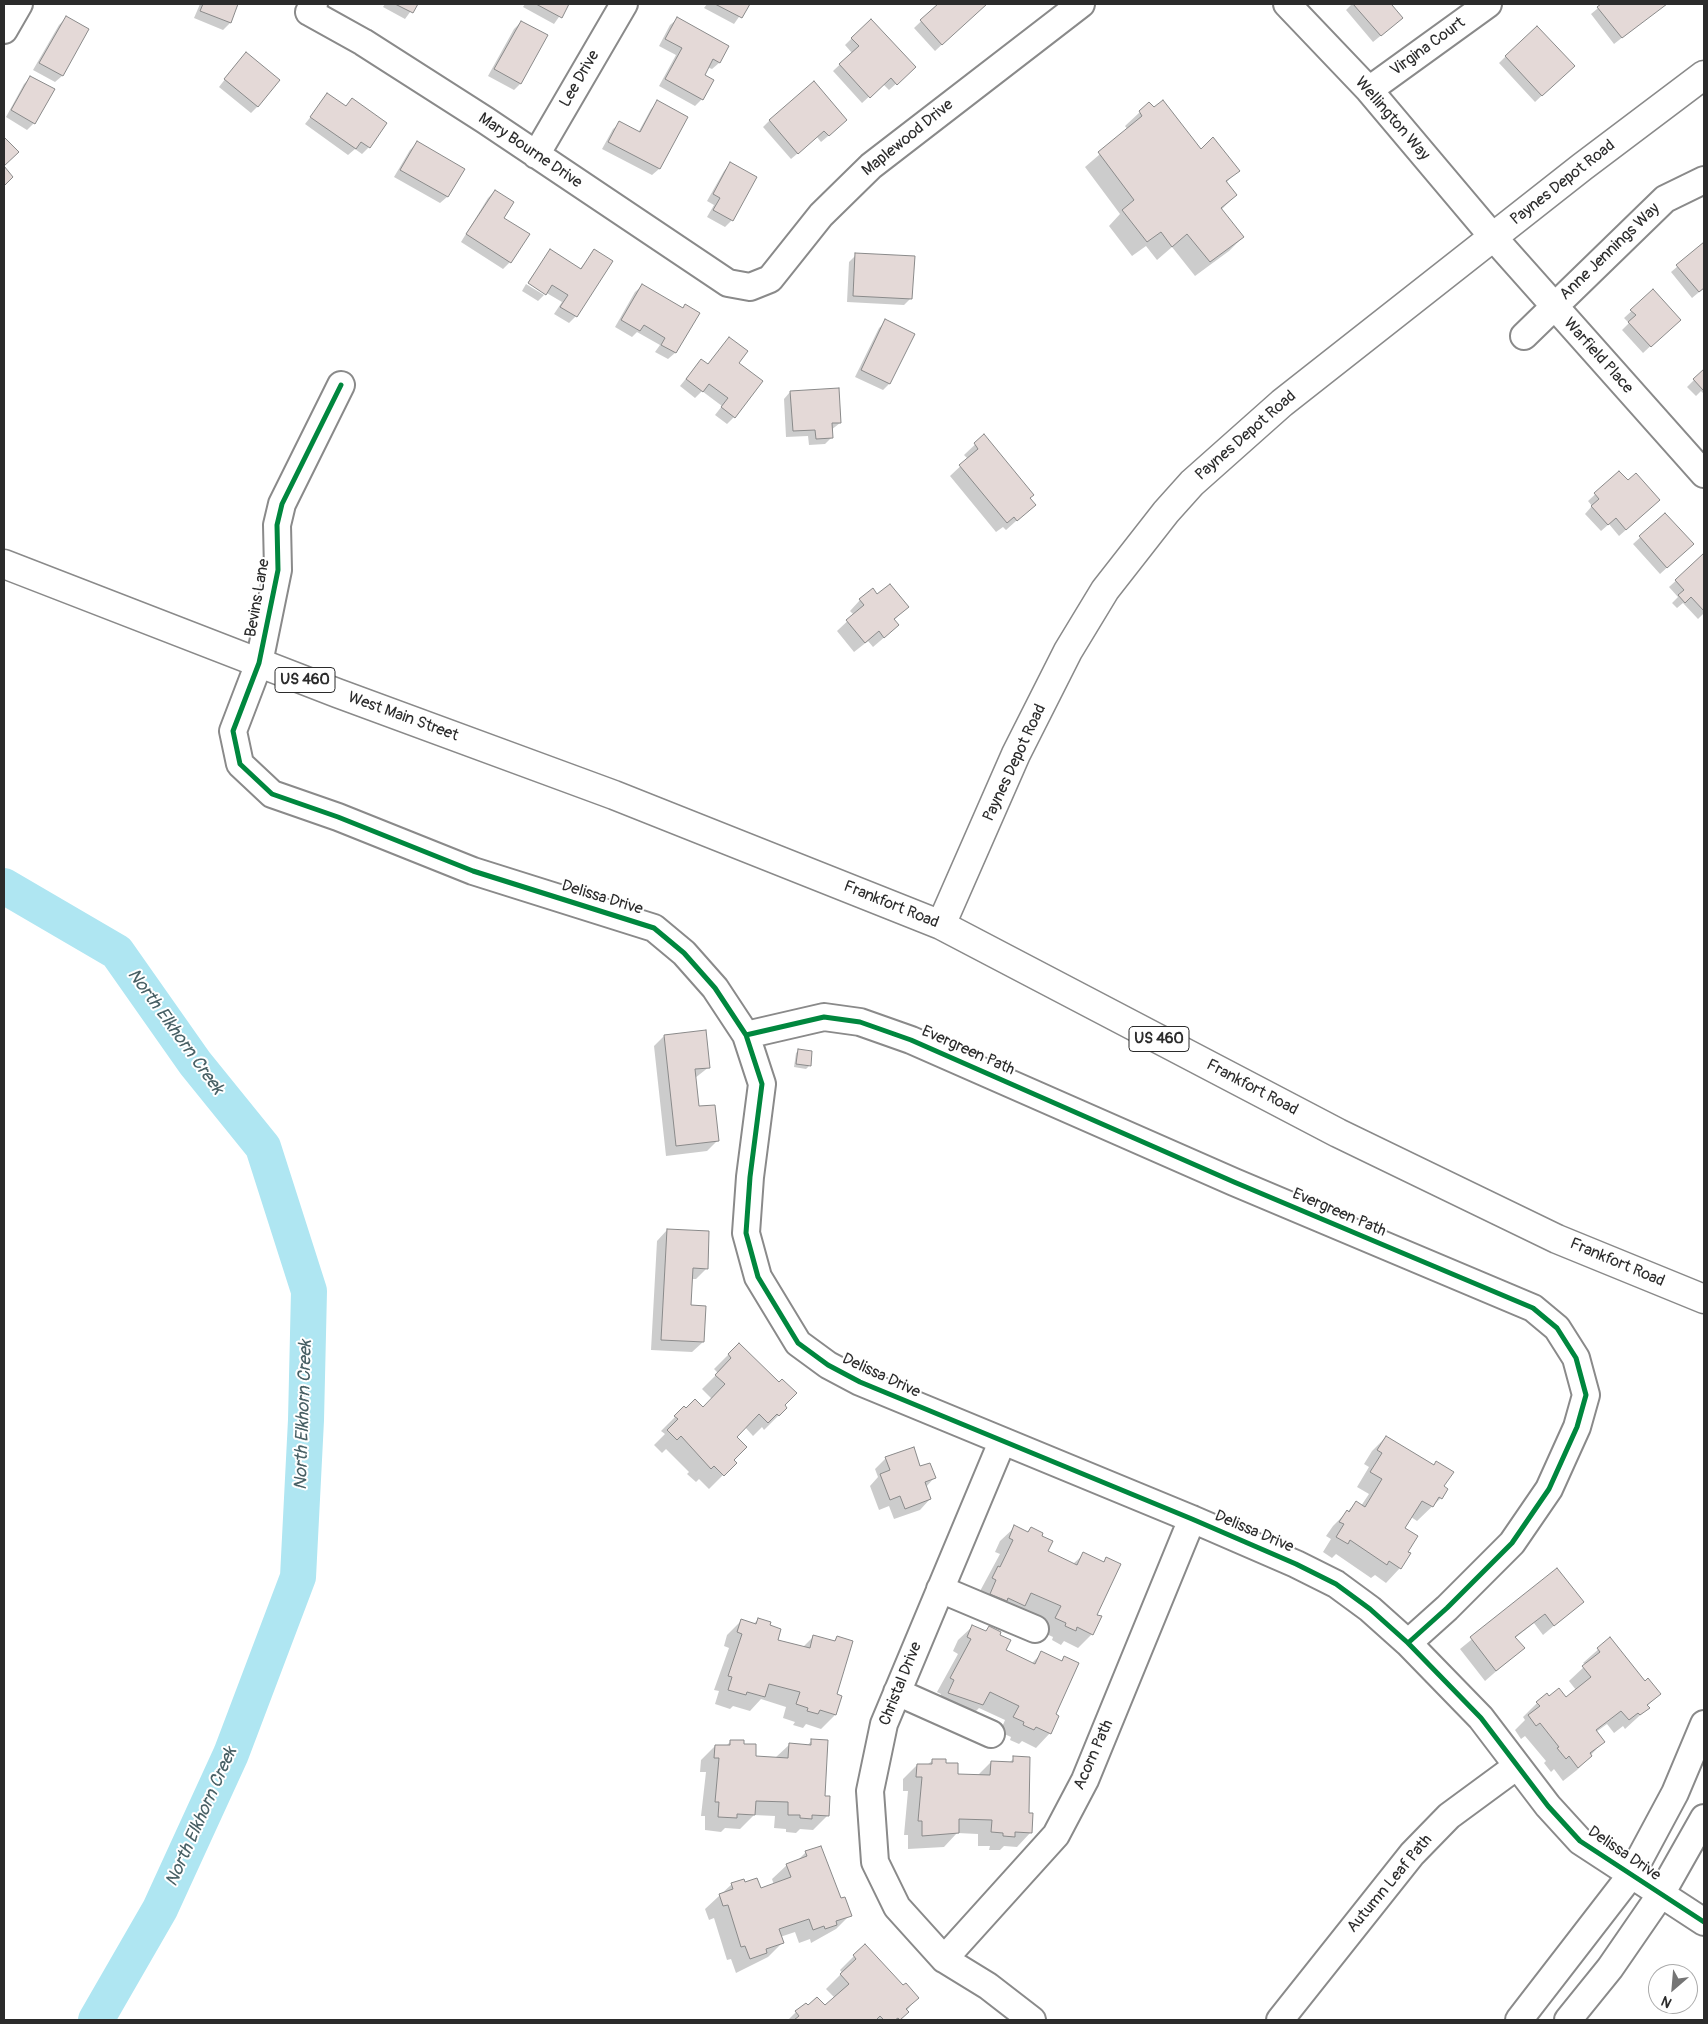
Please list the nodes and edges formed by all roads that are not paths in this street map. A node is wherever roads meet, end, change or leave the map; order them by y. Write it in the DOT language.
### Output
graph roads {
  1 [pos="19,4"];
  2 [pos="624,4"];
  3 [pos="1082,4"];
  4 [pos="1287,4"];
  5 [pos="1488,4"];
  6 [pos="311,8"];
  7 [pos="4,30"];
  8 [pos="1704,75"];
  9 [pos="1369,90"];
  10 [pos="536,155"];
  11 [pos="1704,180"];
  12 [pos="1493,238"];
  13 [pos="750,287"];
  14 [pos="1554,306"];
  15 [pos="1524,336"];
  16 [pos="340,385"];
  17 [pos="1704,474"];
  18 [pos="4,564"];
  19 [pos="259,663"];
  20 [pos="240,764"];
  21 [pos="608,793"];
  22 [pos="942,925"];
  23 [pos="746,1035"];
  24 [pos="1704,1299"];
  25 [pos="1002,1442"];
  26 [pos="1192,1520"];
  27 [pos="940,1589"];
  28 [pos="1035,1629"];
  29 [pos="1408,1643"];
  30 [pos="897,1692"];
  31 [pos="1704,1724"];
  32 [pos="992,1734"];
  33 [pos="1517,1766"];
  34 [pos="1704,1818"];
  35 [pos="1631,1875"];
  36 [pos="1661,1894"];
  37 [pos="1704,1922"];
  38 [pos="944,1959"];
  39 [pos="1032,2020"];
  40 [pos="1280,2020"];
  41 [pos="1518,2020"];
  42 [pos="1568,2020"];
  1 -- 7 [label="street"];
  2 -- 10 [label="street, Lee Drive"];
  3 -- 13 [label="street, Maplewood Drive"];
  4 -- 9 [label="street, Wellington Way"];
  5 -- 9 [label="street, Virgina Court"];
  6 -- 10 [label="street, Mary Bourne Drive"];
  8 -- 12 [label="main road, Paynes Depot Road"];
  9 -- 12 [label="street, Wellington Way"];
  10 -- 13 [label="street, Mary Bourne Drive"];
  11 -- 14 [label="street, Anne Jennings Way"];
  12 -- 14 [label="street, Warfield Place"];
  12 -- 22 [label="main road, Paynes Depot Road"];
  14 -- 15 [label="street, Anne Jennings Way"];
  14 -- 17 [label="street, Warfield Place"];
  16 -- 19 [label="street, Bevins Lane"];
  18 -- 19 [label="main road, West Main Street / US 460"];
  19 -- 20 [label="street, Bevins Lane"];
  19 -- 21 [label="main road, West Main Street / US 460"];
  20 -- 23 [label="street, Delissa Drive"];
  21 -- 22 [label="main road, Frankfort Road / US 460"];
  22 -- 24 [label="main road, Frankfort Road / US 460"];
  23 -- 25 [label="street, Delissa Drive"];
  23 -- 29 [label="street, Evergreen Path"];
  25 -- 26 [label="street, Delissa Drive"];
  25 -- 27 [label="street, Christal Drive"];
  26 -- 29 [label="street, Delissa Drive"];
  26 -- 38 [label="street, Acorn Path"];
  27 -- 28 [label="street"];
  27 -- 30 [label="street, Christal Drive"];
  29 -- 33 [label="street, Delissa Drive"];
  30 -- 32 [label="street"];
  30 -- 38 [label="street, Christal Drive"];
  31 -- 35 [label="street"];
  33 -- 35 [label="street, Delissa Drive"];
  33 -- 40 [label="street, Autumn Leaf Path"];
  34 -- 36 [label="street"];
  35 -- 36 [label="street, Delissa Drive"];
  35 -- 41 [label="street"];
  36 -- 37 [label="street, Delissa Drive"];
  36 -- 42 [label="street"];
  38 -- 39 [label="street, Christal Drive"];
}
